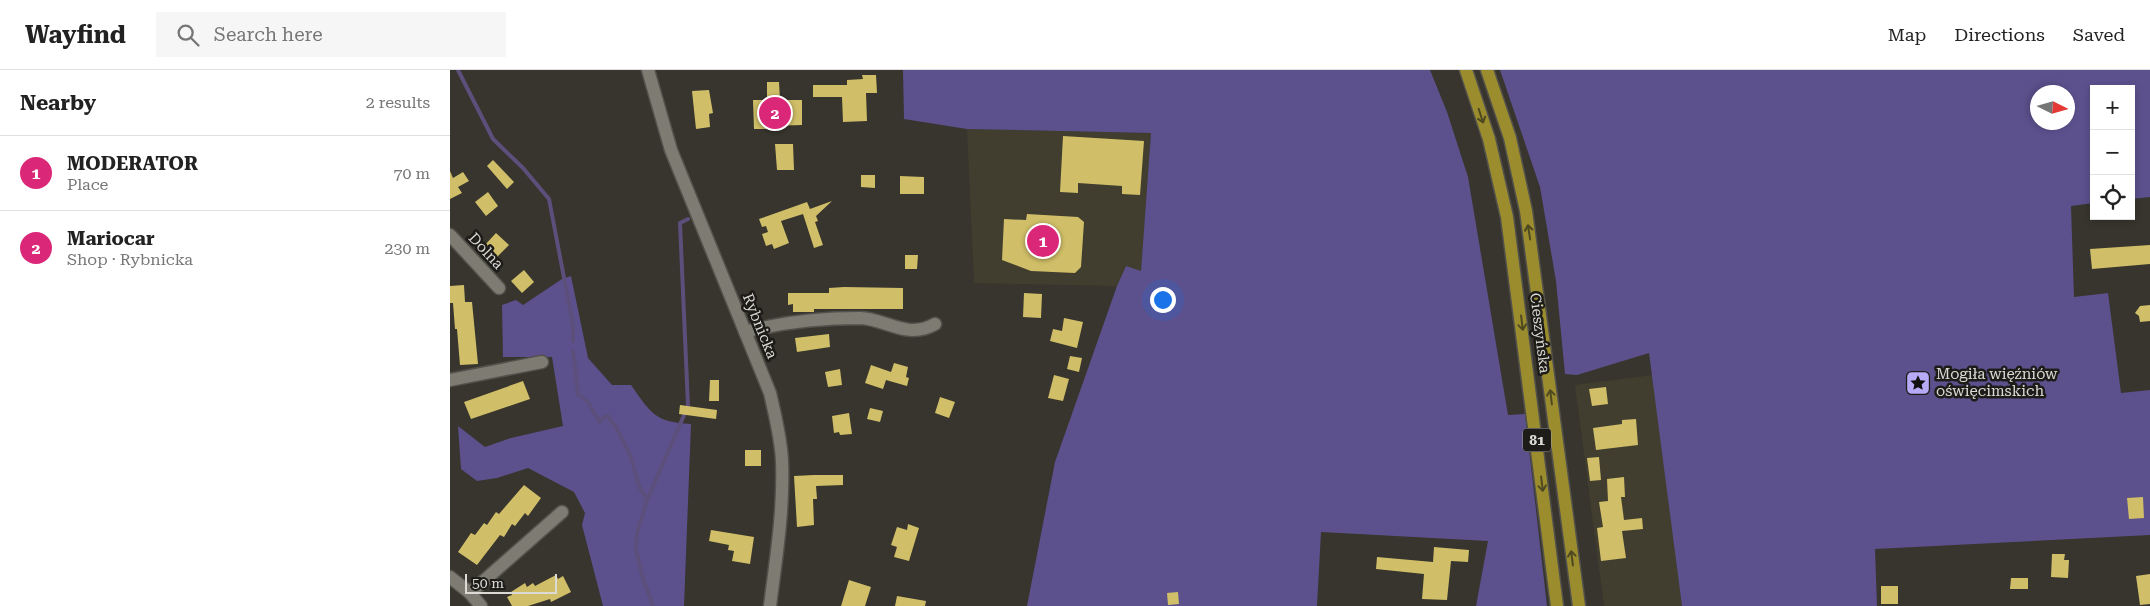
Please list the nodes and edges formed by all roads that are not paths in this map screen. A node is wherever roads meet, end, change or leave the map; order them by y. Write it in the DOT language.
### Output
graph roads {
  1 [pos="648,70"];
  2 [pos="1466,70"];
  3 [pos="1487,70"];
  4 [pos="450,235"];
  5 [pos="499,288"];
  6 [pos="934,324"];
  7 [pos="745,332"];
  8 [pos="542,362"];
  9 [pos="450,380"];
  10 [pos="562,512"];
  11 [pos="450,577"];
  12 [pos="470,593"];
  13 [pos="481,606"];
  14 [pos="772,606"];
  15 [pos="1557,606"];
  16 [pos="1579,606"];
  1 -- 7 [label="street, Rybnicka"];
  2 -- 15 [label="main road, Cieszyńska / 81, one-way"];
  16 -- 3 [label="main road, Cieszyńska / 81, one-way"];
  4 -- 5 [label="street, Dolna"];
  6 -- 7 [label="street"];
  7 -- 14 [label="street, Rybnicka"];
  8 -- 9 [label="street"];
  10 -- 12 [label="street"];
  11 -- 12 [label="street"];
  12 -- 13 [label="street"];
}
